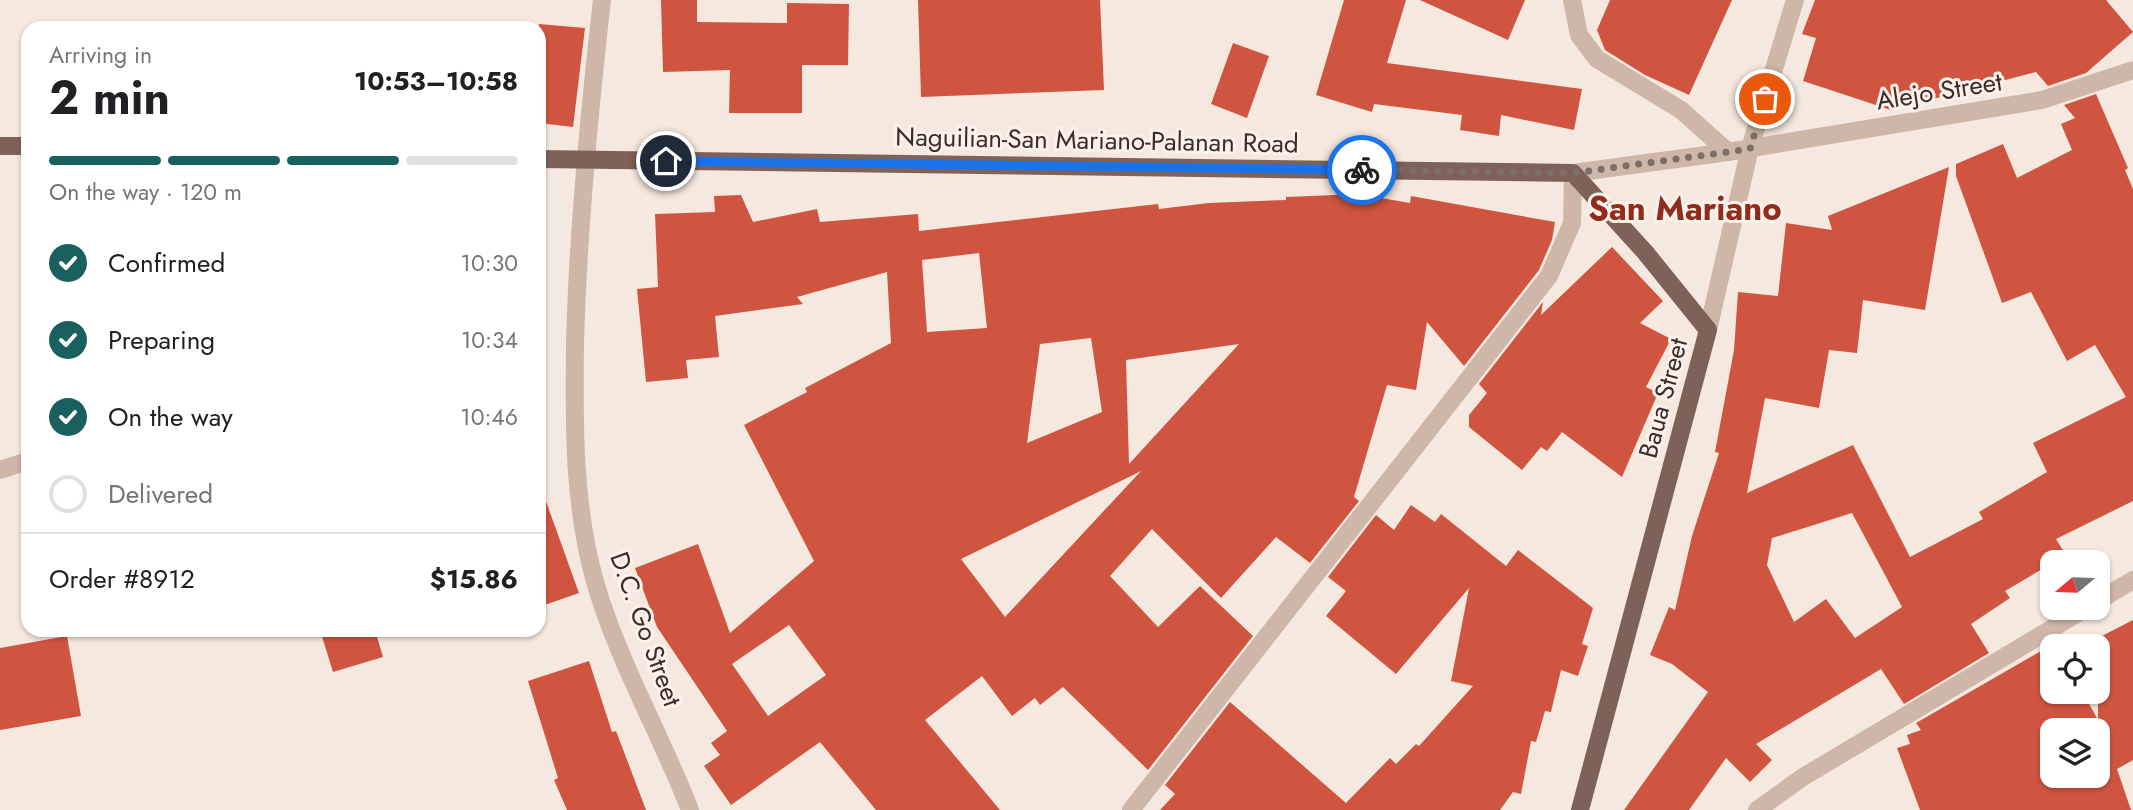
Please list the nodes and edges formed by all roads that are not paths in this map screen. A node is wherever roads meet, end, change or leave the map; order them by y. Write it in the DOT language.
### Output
graph roads {
  1 [pos="602,0"];
  2 [pos="1572,0"];
  3 [pos="1795,0"];
  4 [pos="2133,70"];
  5 [pos="0,146"];
  6 [pos="21,146"];
  7 [pos="1750,149"];
  8 [pos="1728,152"];
  9 [pos="546,159"];
  10 [pos="584,160"];
  11 [pos="1573,173"];
  12 [pos="1708,330"];
  13 [pos="21,463"];
  14 [pos="0,470"];
  15 [pos="2133,580"];
  16 [pos="2110,594"];
  17 [pos="2066,620"];
  18 [pos="690,810"];
  19 [pos="1132,810"];
  20 [pos="1580,810"];
  21 [pos="1757,810"];
  1 -- 10 [label="street, D.C. Go Street"];
  2 -- 8 [label="street"];
  3 -- 7 [label="street, Baua Street"];
  4 -- 7 [label="street, Alejo Street"];
  5 -- 6 [label="main road"];
  7 -- 8 [label="street, Alejo Street"];
  7 -- 12 [label="street, Baua Street"];
  8 -- 11 [label="street, Alejo Street"];
  9 -- 10 [label="main road, Naguilian-San Mariano-Palanan Road"];
  10 -- 11 [label="main road, Naguilian-San Mariano-Palanan Road"];
  10 -- 18 [label="street, D.C. Go Street"];
  11 -- 12 [label="main road"];
  11 -- 19 [label="street"];
  12 -- 20 [label="main road, Baua Street"];
  13 -- 14 [label="street"];
  15 -- 16 [label="street"];
  17 -- 21 [label="street"];
}
